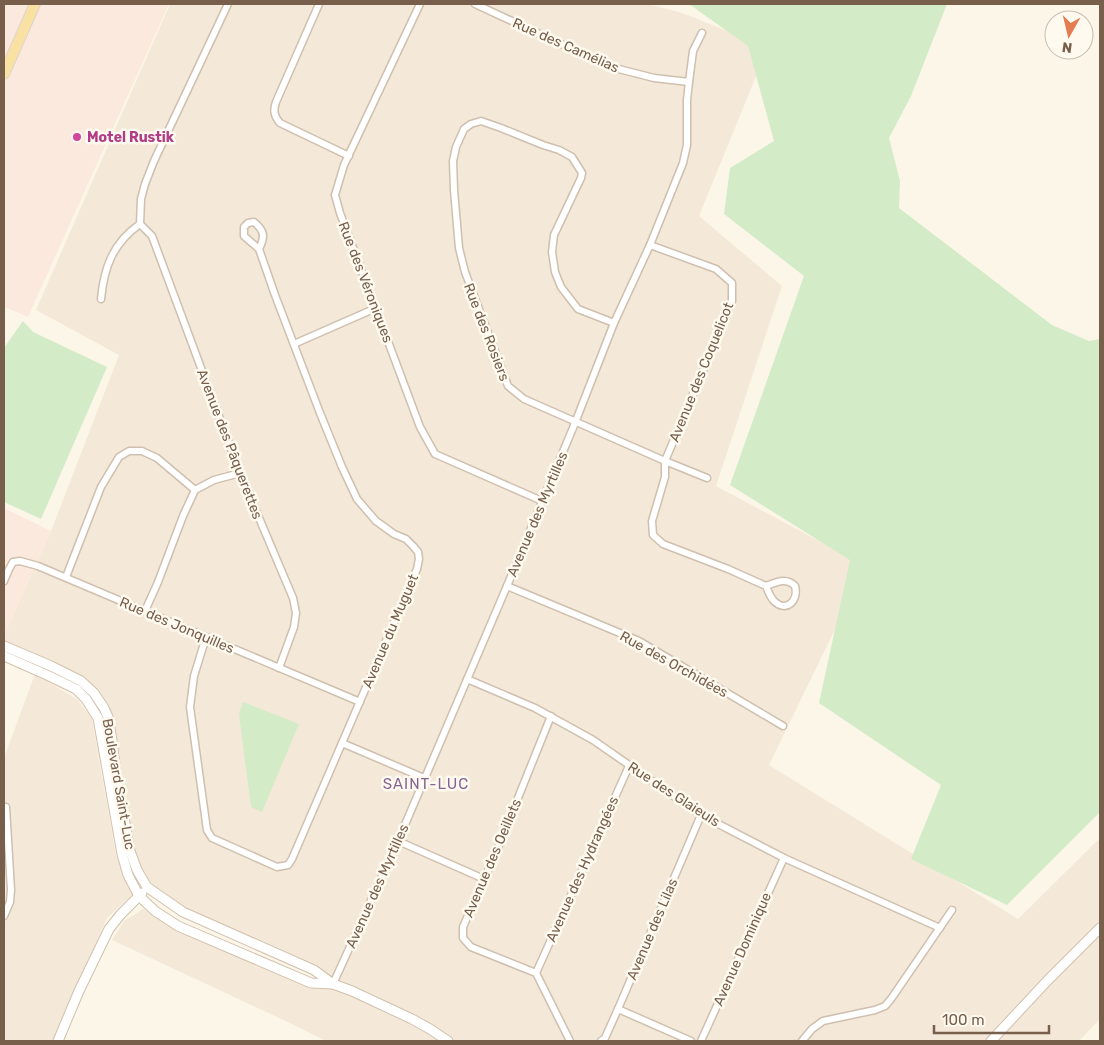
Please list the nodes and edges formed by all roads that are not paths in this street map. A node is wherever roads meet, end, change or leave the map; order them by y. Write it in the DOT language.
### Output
graph roads {
  1 [pos="28,4"];
  2 [pos="35,4"];
  3 [pos="228,4"];
  4 [pos="318,4"];
  5 [pos="420,4"];
  6 [pos="475,4"];
  7 [pos="702,33"];
  8 [pos="4,57"];
  9 [pos="4,72"];
  10 [pos="689,82"];
  11 [pos="349,156"];
  12 [pos="140,224"];
  13 [pos="650,245"];
  14 [pos="258,249"];
  15 [pos="101,299"];
  16 [pos="376,308"];
  17 [pos="614,323"];
  18 [pos="294,344"];
  19 [pos="575,422"];
  20 [pos="665,461"];
  21 [pos="240,473"];
  22 [pos="707,478"];
  23 [pos="195,490"];
  24 [pos="542,501"];
  25 [pos="66,578"];
  26 [pos="4,581"];
  27 [pos="507,586"];
  28 [pos="766,586"];
  29 [pos="145,611"];
  30 [pos="206,637"];
  31 [pos="4,646"];
  32 [pos="4,656"];
  33 [pos="278,668"];
  34 [pos="467,679"];
  35 [pos="360,702"];
  36 [pos="551,716"];
  37 [pos="783,726"];
  38 [pos="342,743"];
  39 [pos="629,766"];
  40 [pos="424,778"];
  41 [pos="6,807"];
  42 [pos="701,815"];
  43 [pos="398,841"];
  44 [pos="784,858"];
  45 [pos="484,879"];
  46 [pos="147,887"];
  47 [pos="140,896"];
  48 [pos="952,910"];
  49 [pos="4,916"];
  50 [pos="940,928"];
  51 [pos="1100,928"];
  52 [pos="536,973"];
  53 [pos="333,984"];
  54 [pos="618,1009"];
  55 [pos="58,1041"];
  56 [pos="448,1041"];
  57 [pos="570,1041"];
  58 [pos="601,1041"];
  59 [pos="691,1041"];
  60 [pos="701,1041"];
  61 [pos="802,1041"];
  62 [pos="992,1041"];
  1 -- 8 [label="main road"];
  2 -- 9 [label="main road"];
  3 -- 12 [label="street"];
  4 -- 11 [label="street"];
  5 -- 11 [label="street, Rue des Véroniques"];
  6 -- 10 [label="street, Rue des Camélias"];
  7 -- 10 [label="street, Avenue des Myrtilles"];
  10 -- 13 [label="street, Avenue des Myrtilles"];
  11 -- 16 [label="street, Rue des Véroniques"];
  12 -- 15 [label="street"];
  12 -- 21 [label="street, Avenue des Pâquerettes"];
  13 -- 17 [label="street, Avenue des Myrtilles"];
  13 -- 20 [label="street, Avenue des Coquelicot"];
  14 -- 18 [label="street, Avenue du Muguet"];
  16 -- 18 [label="street"];
  16 -- 24 [label="street, Rue des Véroniques"];
  17 -- 19 [label="street, Avenue des Myrtilles"];
  17 -- 19 [label="street, Rue des Rosiers"];
  18 -- 35 [label="street, Avenue du Muguet"];
  19 -- 20 [label="street, Rue des Rosiers"];
  19 -- 24 [label="street, Avenue des Myrtilles"];
  20 -- 22 [label="street, Rue des Rosiers"];
  20 -- 28 [label="street, Avenue des Coquelicot"];
  21 -- 23 [label="street"];
  21 -- 33 [label="street, Avenue des Pâquerettes"];
  23 -- 25 [label="street"];
  23 -- 29 [label="street"];
  24 -- 27 [label="street, Avenue des Myrtilles"];
  25 -- 26 [label="street, Rue des Jonquilles"];
  25 -- 29 [label="street, Rue des Jonquilles"];
  27 -- 34 [label="street, Avenue des Myrtilles"];
  27 -- 37 [label="street, Rue des Orchidées"];
  28 -- 28 [label="street"];
  29 -- 30 [label="street, Rue des Jonquilles"];
  30 -- 33 [label="street, Rue des Jonquilles"];
  30 -- 38 [label="street, Avenue du Muguet"];
  31 -- 46 [label="street, Boulevard Saint-Luc"];
  32 -- 47 [label="street, Boulevard Saint-Luc"];
  33 -- 35 [label="street, Rue des Jonquilles"];
  34 -- 36 [label="street, Rue des Glaieuls"];
  34 -- 40 [label="street, Avenue des Myrtilles"];
  35 -- 38 [label="street, Avenue du Muguet"];
  36 -- 39 [label="street, Rue des Glaieuls"];
  36 -- 45 [label="street, Avenue des Oeillets"];
  38 -- 40 [label="street"];
  39 -- 42 [label="street, Rue des Glaieuls"];
  39 -- 52 [label="street, Avenue des Hydrangées"];
  40 -- 43 [label="street, Avenue des Myrtilles"];
  41 -- 49 [label="street"];
  42 -- 44 [label="street, Rue des Glaieuls"];
  42 -- 54 [label="street, Avenue des Lilas"];
  43 -- 45 [label="street"];
  43 -- 53 [label="street, Avenue des Myrtilles"];
  44 -- 50 [label="street, Rue des Glaieuls"];
  44 -- 60 [label="street, Avenue Dominique"];
  45 -- 52 [label="street, Avenue des Oeillets"];
  46 -- 47 [label="street"];
  46 -- 53 [label="street, Boulevard Saint-Luc"];
  47 -- 53 [label="street, Boulevard Saint-Luc"];
  47 -- 55 [label="street"];
  48 -- 50 [label="street"];
  50 -- 61 [label="street"];
  51 -- 62 [label="street"];
  52 -- 57 [label="street"];
  53 -- 56 [label="street, Boulevard Saint-Luc"];
  54 -- 58 [label="street, Avenue des Lilas"];
  54 -- 59 [label="street"];
}
